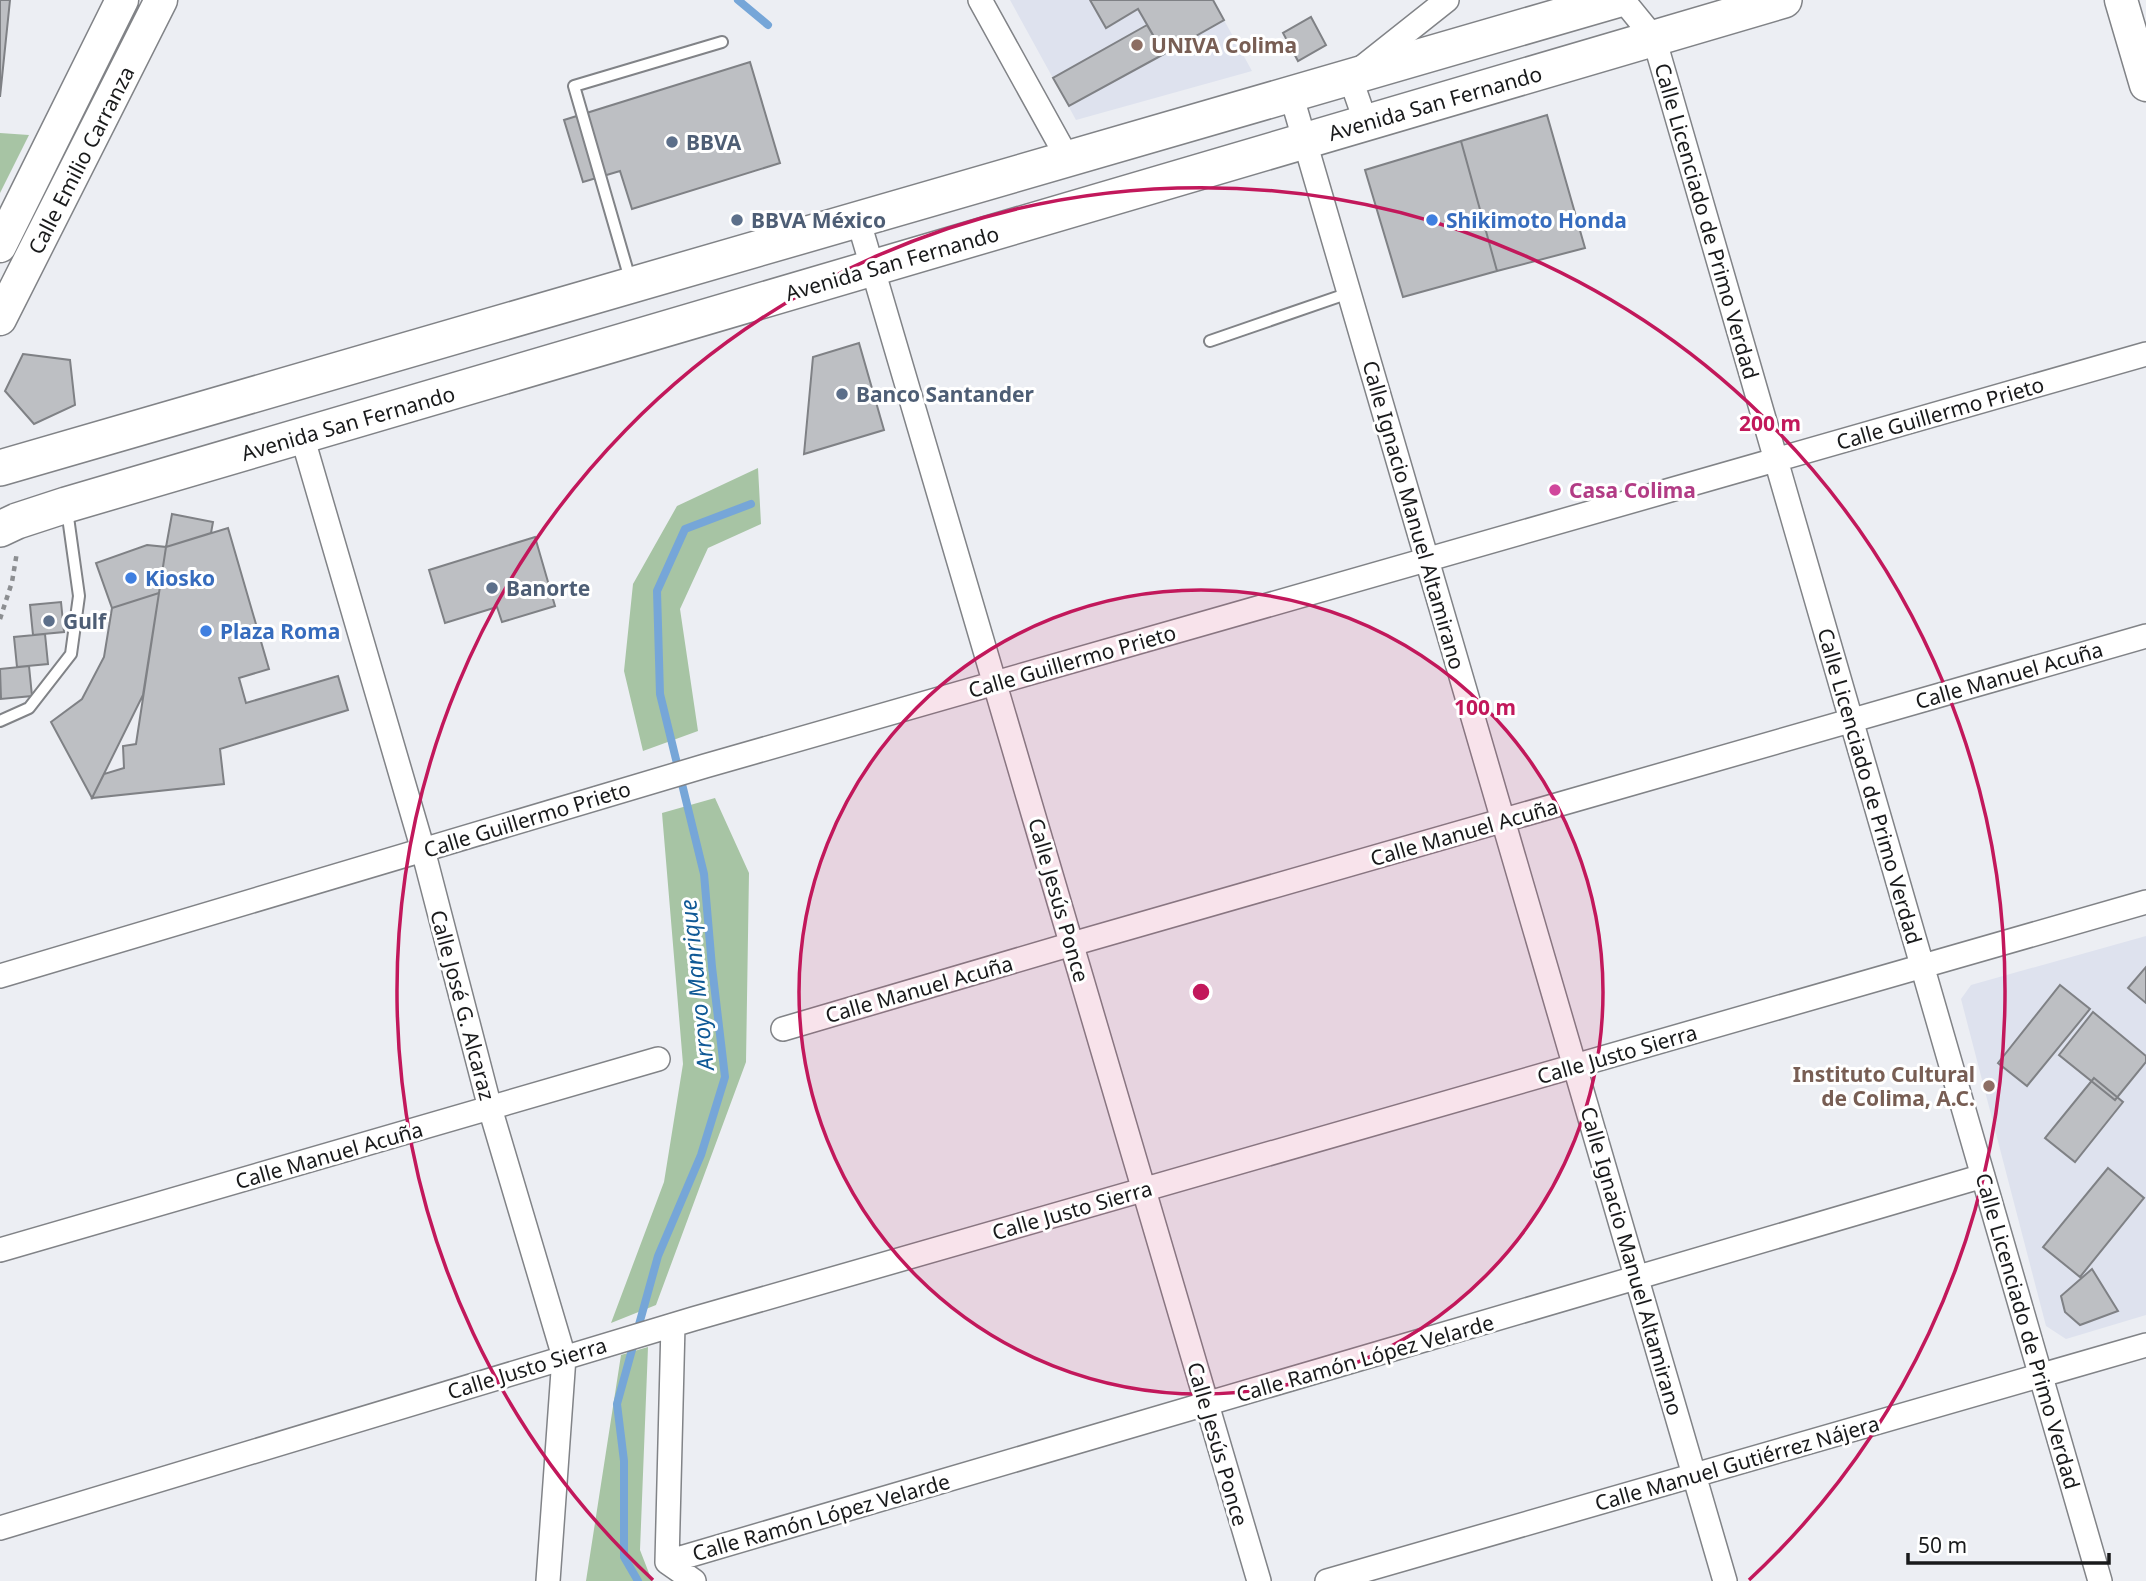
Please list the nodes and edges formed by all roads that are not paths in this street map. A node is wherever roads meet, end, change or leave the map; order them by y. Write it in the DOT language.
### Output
graph roads {
  1 [pos="122,0"];
  2 [pos="161,0"];
  3 [pos="980,0"];
  4 [pos="1447,0"];
  5 [pos="1616,0"];
  6 [pos="1623,0"];
  7 [pos="1784,0"];
  8 [pos="2121,0"];
  9 [pos="1654,38"];
  10 [pos="722,42"];
  11 [pos="1350,77"];
  12 [pos="2146,85"];
  13 [pos="1291,94"];
  14 [pos="1367,123"];
  15 [pos="1305,141"];
  16 [pos="1068,159"];
  17 [pos="859,219"];
  18 [pos="0,246"];
  19 [pos="873,268"];
  20 [pos="631,285"];
  21 [pos="1349,293"];
  22 [pos="0,319"];
  23 [pos="464,334"];
  24 [pos="1210,341"];
  25 [pos="2146,354"];
  26 [pos="482,383"];
  27 [pos="302,436"];
  28 [pos="1776,460"];
  29 [pos="0,468"];
  30 [pos="66,505"];
  31 [pos="0,529"];
  32 [pos="1427,560"];
  33 [pos="2146,636"];
  34 [pos="995,683"];
  35 [pos="1852,720"];
  36 [pos="0,721"];
  37 [pos="1503,821"];
  38 [pos="423,850"];
  39 [pos="2146,902"];
  40 [pos="1072,944"];
  41 [pos="1923,967"];
  42 [pos="0,976"];
  43 [pos="783,1030"];
  44 [pos="658,1059"];
  45 [pos="1575,1066"];
  46 [pos="490,1108"];
  47 [pos="1983,1177"];
  48 [pos="1144,1190"];
  49 [pos="0,1251"];
  50 [pos="1637,1278"];
  51 [pos="666,1327"];
  52 [pos="2146,1345"];
  53 [pos="564,1357"];
  54 [pos="2041,1375"];
  55 [pos="1207,1404"];
  56 [pos="1694,1475"];
  57 [pos="0,1528"];
  58 [pos="667,1562"];
  59 [pos="548,1581"];
  60 [pos="694,1581"];
  61 [pos="1259,1581"];
  62 [pos="1327,1581"];
  63 [pos="1725,1581"];
  64 [pos="2100,1581"];
  1 -- 18 [label="main road, Calle Emilio Carranza"];
  2 -- 22 [label="main road, Calle Emilio Carranza"];
  3 -- 16 [label="street"];
  4 -- 11 [label="street"];
  5 -- 11 [label="main road"];
  6 -- 9 [label="street, Calle Licenciado de Primo Verdad"];
  7 -- 9 [label="main road, Avenida San Fernando"];
  8 -- 12 [label="main road"];
  9 -- 14 [label="main road, Avenida San Fernando"];
  9 -- 28 [label="street, Calle Licenciado de Primo Verdad"];
  10 -- 20 [label="lane"];
  11 -- 13 [label="main road"];
  11 -- 14 [label="street"];
  13 -- 15 [label="street, Calle Ignacio Manuel Altamirano"];
  13 -- 16 [label="main road"];
  14 -- 15 [label="main road, Avenida San Fernando"];
  15 -- 19 [label="main road, Avenida San Fernando"];
  15 -- 21 [label="street, Calle Ignacio Manuel Altamirano"];
  16 -- 17 [label="main road"];
  17 -- 19 [label="street, Calle Jesús Ponce"];
  17 -- 20 [label="main road"];
  19 -- 26 [label="main road, Avenida San Fernando"];
  19 -- 34 [label="street, Calle Jesús Ponce"];
  20 -- 23 [label="main road"];
  21 -- 24 [label="lane"];
  21 -- 32 [label="street, Calle Ignacio Manuel Altamirano"];
  23 -- 26 [label="main road"];
  23 -- 29 [label="main road"];
  25 -- 28 [label="street, Calle Guillermo Prieto"];
  26 -- 27 [label="main road, Avenida San Fernando"];
  27 -- 30 [label="main road, Avenida San Fernando"];
  27 -- 38 [label="street, Calle José G. Alcaraz"];
  28 -- 32 [label="street, Calle Guillermo Prieto"];
  28 -- 35 [label="street, Calle Licenciado de Primo Verdad"];
  30 -- 31 [label="main road, Avenida San Fernando"];
  30 -- 36 [label="lane"];
  32 -- 34 [label="street, Calle Guillermo Prieto"];
  32 -- 37 [label="street, Calle Ignacio Manuel Altamirano"];
  33 -- 35 [label="street, Calle Manuel Acuña"];
  34 -- 38 [label="street, Calle Guillermo Prieto"];
  34 -- 40 [label="street, Calle Jesús Ponce"];
  35 -- 37 [label="street, Calle Manuel Acuña"];
  35 -- 41 [label="street, Calle Licenciado de Primo Verdad"];
  37 -- 40 [label="street, Calle Manuel Acuña"];
  37 -- 45 [label="street, Calle Ignacio Manuel Altamirano"];
  38 -- 42 [label="street, Calle Guillermo Prieto"];
  38 -- 46 [label="street, Calle José G. Alcaraz"];
  39 -- 41 [label="street, Calle Justo Sierra"];
  40 -- 43 [label="street, Calle Manuel Acuña"];
  40 -- 48 [label="street, Calle Jesús Ponce"];
  41 -- 45 [label="street, Calle Justo Sierra"];
  41 -- 47 [label="street, Calle Licenciado de Primo Verdad"];
  44 -- 46 [label="street, Calle Manuel Acuña"];
  45 -- 48 [label="street, Calle Justo Sierra"];
  45 -- 50 [label="street, Calle Ignacio Manuel Altamirano"];
  46 -- 49 [label="street, Calle Manuel Acuña"];
  46 -- 53 [label="street, Calle José G. Alcaraz"];
  47 -- 50 [label="street, Calle Ramón López Velarde"];
  47 -- 54 [label="street, Calle Licenciado de Primo Verdad"];
  48 -- 51 [label="street, Calle Justo Sierra"];
  48 -- 55 [label="street, Calle Jesús Ponce"];
  50 -- 55 [label="street, Calle Ramón López Velarde"];
  50 -- 56 [label="street, Calle Ignacio Manuel Altamirano"];
  51 -- 53 [label="street, Calle Justo Sierra"];
  51 -- 58 [label="street"];
  52 -- 54 [label="street, Calle Manuel Gutiérrez Nájera"];
  53 -- 57 [label="street, Calle Justo Sierra"];
  53 -- 59 [label="street, Calle José G. Alcaraz"];
  54 -- 56 [label="street, Calle Manuel Gutiérrez Nájera"];
  54 -- 64 [label="street, Calle Licenciado de Primo Verdad"];
  55 -- 58 [label="street, Calle Ramón López Velarde"];
  55 -- 61 [label="street, Calle Jesús Ponce"];
  56 -- 62 [label="street, Calle Manuel Gutiérrez Nájera"];
  56 -- 63 [label="street, Calle Ignacio Manuel Altamirano"];
  58 -- 60 [label="street"];
}
